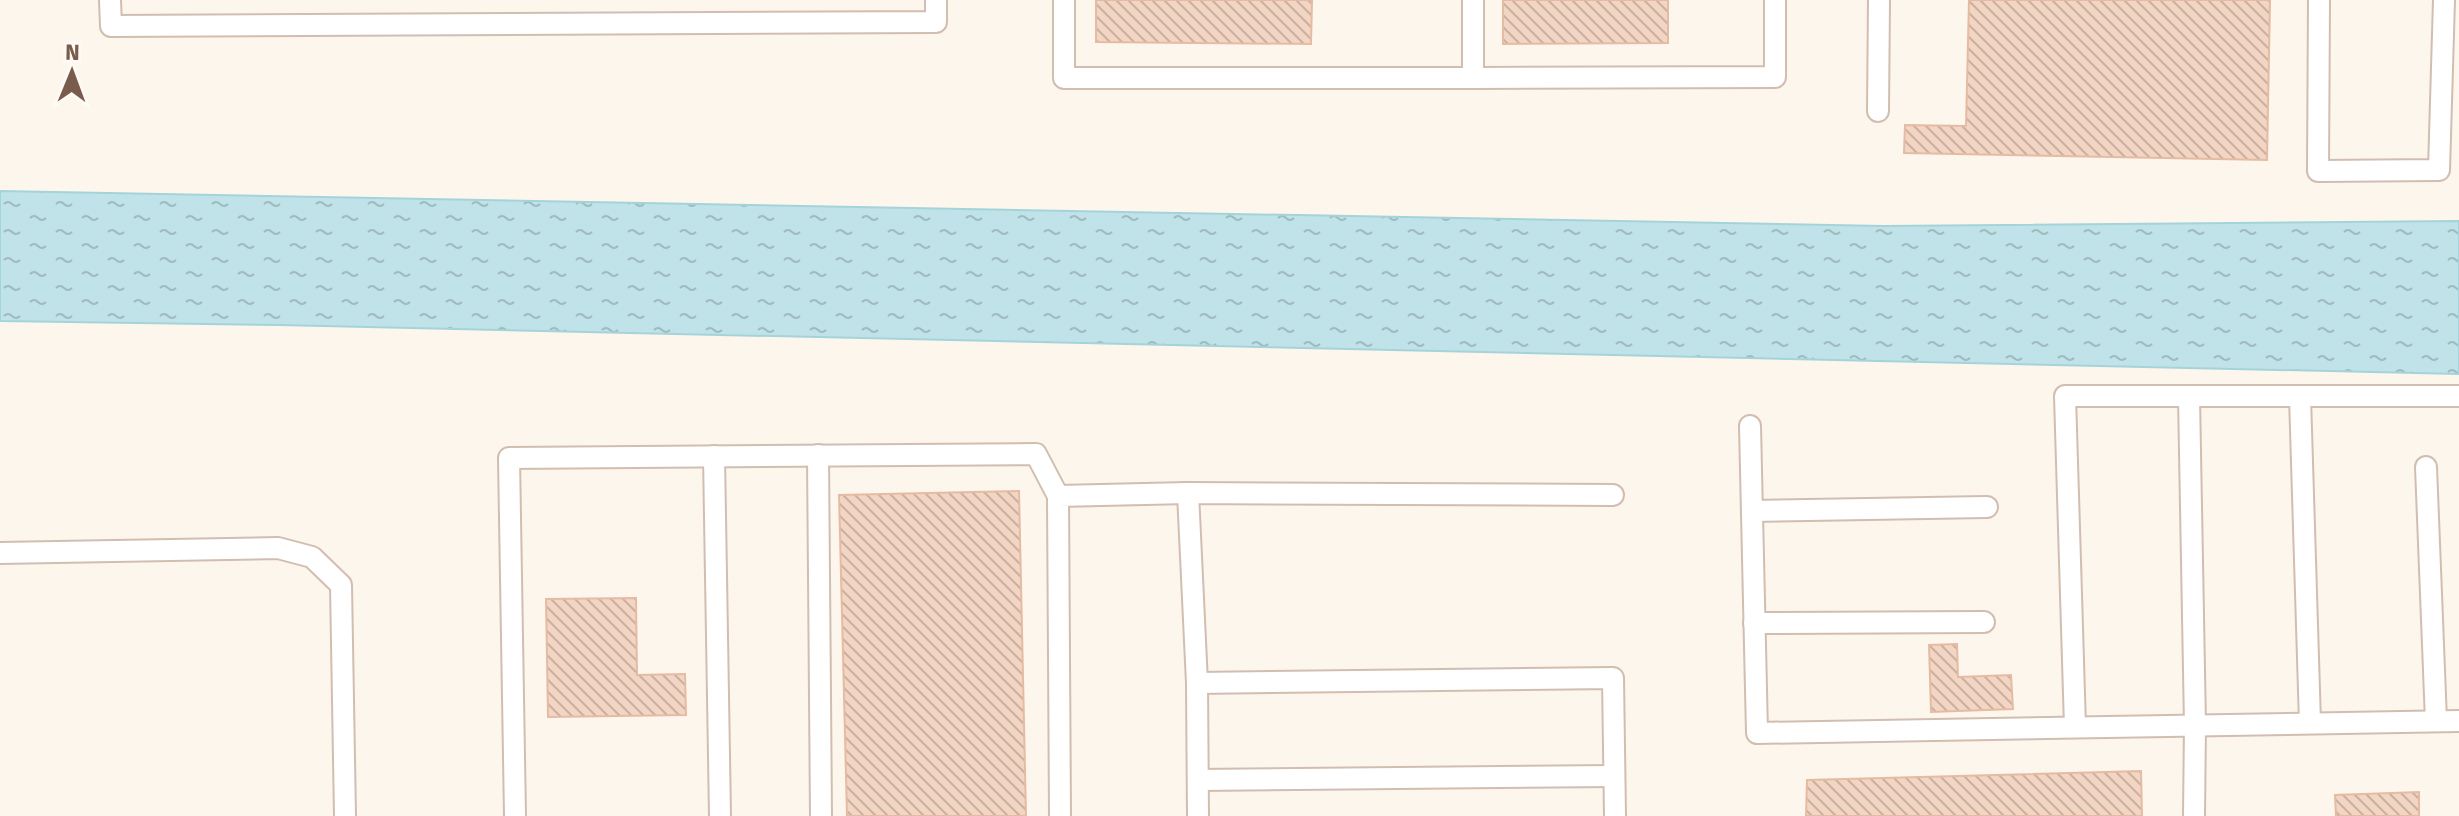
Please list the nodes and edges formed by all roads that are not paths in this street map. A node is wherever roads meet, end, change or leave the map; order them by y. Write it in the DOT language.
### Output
graph roads {
  1 [pos="110,0"];
  2 [pos="936,0"];
  3 [pos="1064,0"];
  4 [pos="1473,0"];
  5 [pos="1775,0"];
  6 [pos="1879,0"];
  7 [pos="2319,0"];
  8 [pos="2444,0"];
  9 [pos="1473,78"];
  10 [pos="1878,111"];
  11 [pos="2459,396"];
  12 [pos="2189,397"];
  13 [pos="2300,397"];
  14 [pos="1750,426"];
  15 [pos="818,455"];
  16 [pos="714,456"];
  17 [pos="2426,467"];
  18 [pos="1188,493"];
  19 [pos="1613,495"];
  20 [pos="1058,496"];
  21 [pos="1987,507"];
  22 [pos="1752,511"];
  23 [pos="0,553"];
  24 [pos="1984,622"];
  25 [pos="1754,623"];
  26 [pos="1197,683"];
  27 [pos="2436,721"];
  28 [pos="2459,721"];
  29 [pos="2310,723"];
  30 [pos="2195,725"];
  31 [pos="2075,727"];
  32 [pos="1614,776"];
  33 [pos="1198,780"];
  34 [pos="345,816"];
  35 [pos="515,816"];
  36 [pos="720,816"];
  37 [pos="821,816"];
  38 [pos="1060,816"];
  39 [pos="1198,816"];
  40 [pos="1615,816"];
  41 [pos="2194,816"];
  1 -- 2 [label="lane"];
  3 -- 9 [label="lane"];
  4 -- 9 [label="lane"];
  5 -- 9 [label="lane"];
  6 -- 10 [label="lane"];
  7 -- 8 [label="lane"];
  11 -- 13 [label="lane"];
  12 -- 13 [label="lane"];
  12 -- 30 [label="lane"];
  12 -- 31 [label="lane"];
  13 -- 29 [label="lane"];
  14 -- 22 [label="lane"];
  15 -- 16 [label="lane"];
  15 -- 20 [label="lane"];
  15 -- 37 [label="lane"];
  16 -- 35 [label="lane"];
  16 -- 36 [label="lane"];
  17 -- 27 [label="lane"];
  18 -- 19 [label="lane"];
  18 -- 20 [label="lane"];
  18 -- 26 [label="lane"];
  20 -- 38 [label="lane"];
  21 -- 22 [label="lane"];
  22 -- 25 [label="lane"];
  23 -- 34 [label="lane"];
  24 -- 25 [label="lane"];
  25 -- 31 [label="lane"];
  26 -- 32 [label="lane"];
  26 -- 33 [label="lane"];
  27 -- 28 [label="lane"];
  27 -- 29 [label="lane"];
  29 -- 30 [label="lane"];
  30 -- 31 [label="lane"];
  30 -- 41 [label="lane"];
  32 -- 33 [label="lane"];
  32 -- 40 [label="lane"];
  33 -- 39 [label="lane"];
}
